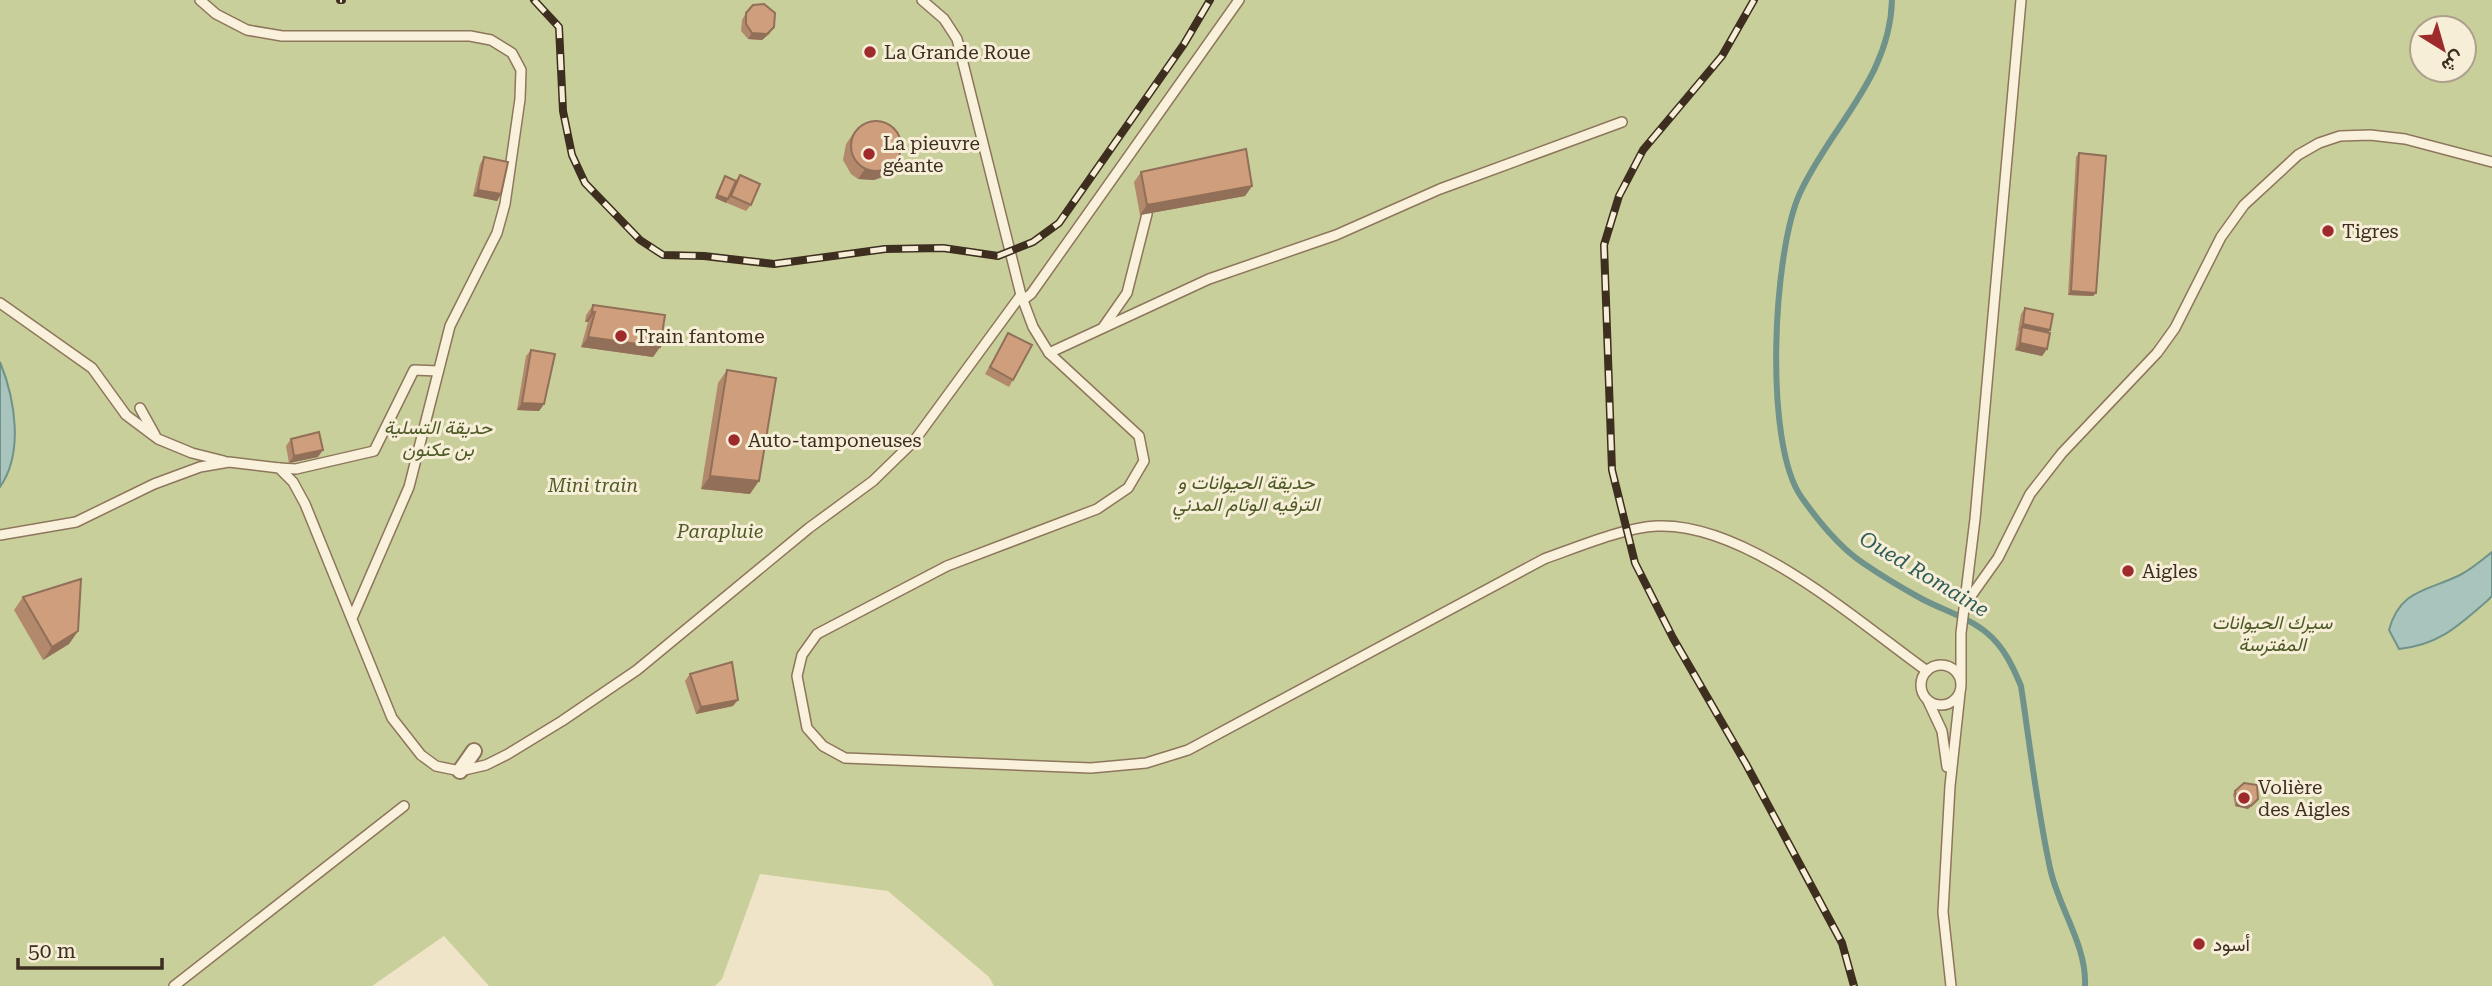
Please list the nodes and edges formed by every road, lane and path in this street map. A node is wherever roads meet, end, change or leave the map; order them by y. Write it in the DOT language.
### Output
graph roads {
  1 [pos="200,0"];
  2 [pos="922,0"];
  3 [pos="1239,0"];
  4 [pos="2021,0"];
  5 [pos="1622,122"];
  6 [pos="2492,162"];
  7 [pos="1147,214"];
  8 [pos="1022,297"];
  9 [pos="0,303"];
  10 [pos="1102,328"];
  11 [pos="1049,353"];
  12 [pos="438,371"];
  13 [pos="140,408"];
  14 [pos="158,439"];
  15 [pos="229,462"];
  16 [pos="279,468"];
  17 [pos="0,535"];
  18 [pos="1966,603"];
  19 [pos="353,616"];
  20 [pos="1927,671"];
  21 [pos="1961,682"];
  22 [pos="1960,693"];
  23 [pos="1928,701"];
  24 [pos="474,751"];
  25 [pos="460,771"];
  26 [pos="1950,786"];
  27 [pos="404,806"];
  28 [pos="174,986"];
  29 [pos="1951,986"];
  1 -- 12 [label="lane"];
  2 -- 8 [label="lane"];
  3 -- 8 [label="lane"];
  4 -- 18 [label="lane"];
  5 -- 10 [label="lane"];
  6 -- 18 [label="lane"];
  7 -- 10 [label="lane"];
  8 -- 11 [label="lane"];
  8 -- 25 [label="lane"];
  9 -- 14 [label="lane"];
  10 -- 11 [label="lane"];
  11 -- 20 [label="lane"];
  12 -- 16 [label="lane"];
  12 -- 19 [label="lane"];
  13 -- 14 [label="lane"];
  14 -- 15 [label="lane"];
  15 -- 16 [label="lane"];
  15 -- 17 [label="lane"];
  16 -- 19 [label="lane"];
  18 -- 21 [label="lane"];
  19 -- 25 [label="lane"];
  20 -- 21 [label="lane"];
  20 -- 23 [label="lane"];
  21 -- 22 [label="lane"];
  22 -- 23 [label="lane"];
  22 -- 26 [label="lane"];
  23 -- 26 [label="lane"];
  24 -- 25 [label="street"];
  26 -- 29 [label="lane"];
  27 -- 28 [label="lane"];
}
